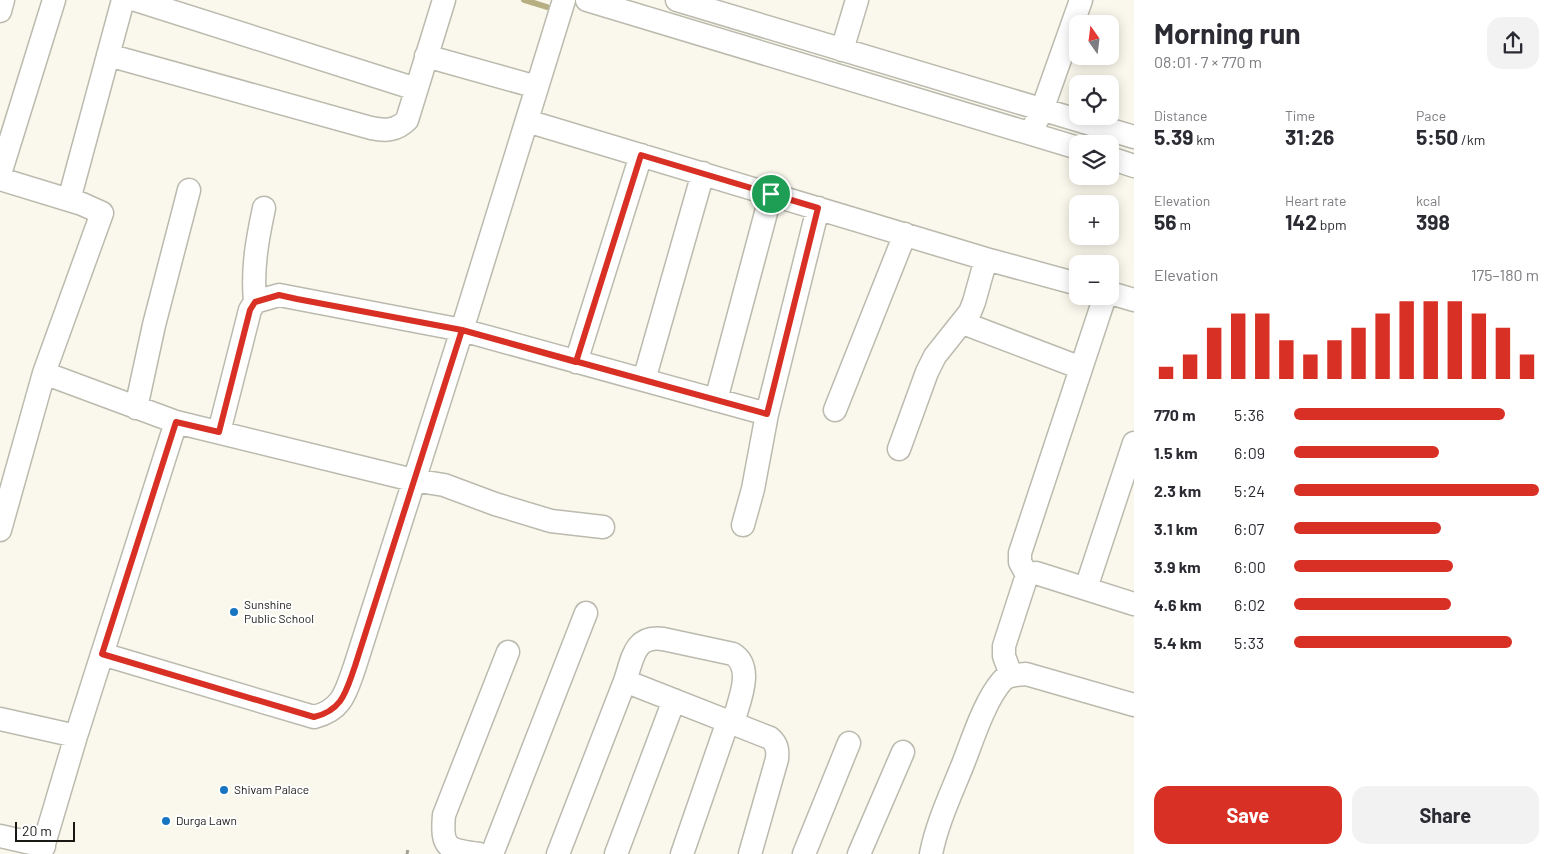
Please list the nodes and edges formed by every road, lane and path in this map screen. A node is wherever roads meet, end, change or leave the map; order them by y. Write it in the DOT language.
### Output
graph roads {
  1 [pos="3,0"];
  2 [pos="54,0"];
  3 [pos="124,0"];
  4 [pos="136,0"];
  5 [pos="444,0"];
  6 [pos="564,0"];
  7 [pos="587,0"];
  8 [pos="677,0"];
  9 [pos="857,0"];
  10 [pos="1081,0"];
  11 [pos="0,11"];
  12 [pos="842,50"];
  13 [pos="108,55"];
  14 [pos="426,56"];
  15 [pos="538,87"];
  16 [pos="416,89"];
  17 [pos="1042,110"];
  18 [pos="527,121"];
  19 [pos="1031,134"];
  20 [pos="1134,137"];
  21 [pos="1069,145"];
  22 [pos="641,155"];
  23 [pos="1119,161"];
  24 [pos="1134,166"];
  25 [pos="703,173"];
  26 [pos="0,174"];
  27 [pos="0,179"];
  28 [pos="189,190"];
  29 [pos="771,194"];
  30 [pos="69,200"];
  31 [pos="264,208"];
  32 [pos="818,208"];
  33 [pos="905,234"];
  34 [pos="986,259"];
  35 [pos="1069,282"];
  36 [pos="1119,296"];
  37 [pos="1134,300"];
  38 [pos="255,302"];
  39 [pos="1102,305"];
  40 [pos="963,323"];
  41 [pos="462,330"];
  42 [pos="576,362"];
  43 [pos="1081,368"];
  44 [pos="44,373"];
  45 [pos="644,380"];
  46 [pos="716,400"];
  47 [pos="136,408"];
  48 [pos="835,410"];
  49 [pos="767,414"];
  50 [pos="176,422"];
  51 [pos="219,432"];
  52 [pos="1134,442"];
  53 [pos="899,449"];
  54 [pos="9,464"];
  55 [pos="414,480"];
  56 [pos="743,525"];
  57 [pos="603,527"];
  58 [pos="0,530"];
  59 [pos="1026,575"];
  60 [pos="1086,588"];
  61 [pos="1134,604"];
  62 [pos="586,612"];
  63 [pos="508,652"];
  64 [pos="102,654"];
  65 [pos="1011,675"];
  66 [pos="625,681"];
  67 [pos="674,700"];
  68 [pos="1134,705"];
  69 [pos="0,719"];
  70 [pos="731,722"];
  71 [pos="76,736"];
  72 [pos="849,743"];
  73 [pos="904,752"];
  74 [pos="0,836"];
  75 [pos="408,849"];
  76 [pos="43,850"];
  77 [pos="407,854"];
  78 [pos="479,854"];
  79 [pos="492,854"];
  80 [pos="558,854"];
  81 [pos="616,854"];
  82 [pos="682,854"];
  83 [pos="750,854"];
  84 [pos="804,854"];
  85 [pos="860,854"];
  86 [pos="931,854"];
  1 -- 11 [label="street"];
  2 -- 26 [label="street"];
  3 -- 13 [label="street"];
  4 -- 16 [label="street"];
  5 -- 14 [label="street"];
  6 -- 15 [label="street"];
  7 -- 19 [label="street"];
  8 -- 12 [label="street"];
  9 -- 12 [label="street"];
  10 -- 17 [label="street"];
  12 -- 17 [label="street"];
  13 -- 16 [label="street"];
  13 -- 30 [label="street"];
  14 -- 15 [label="street"];
  14 -- 16 [label="street"];
  15 -- 18 [label="street"];
  17 -- 19 [label="street"];
  17 -- 20 [label="street"];
  18 -- 22 [label="street"];
  18 -- 41 [label="street"];
  19 -- 21 [label="street"];
  22 -- 25 [label="street"];
  22 -- 42 [label="street"];
  23 -- 24 [label="street"];
  25 -- 29 [label="street"];
  25 -- 45 [label="street"];
  27 -- 30 [label="street"];
  28 -- 47 [label="street"];
  29 -- 32 [label="street"];
  29 -- 46 [label="street"];
  30 -- 44 [label="street"];
  31 -- 38 [label="street"];
  32 -- 33 [label="street"];
  32 -- 49 [label="street"];
  33 -- 34 [label="street"];
  33 -- 48 [label="street"];
  34 -- 35 [label="street"];
  34 -- 40 [label="street"];
  36 -- 37 [label="street"];
  38 -- 41 [label="street"];
  38 -- 51 [label="street"];
  39 -- 43 [label="street"];
  40 -- 43 [label="street"];
  40 -- 53 [label="street"];
  41 -- 42 [label="street"];
  41 -- 55 [label="street"];
  42 -- 45 [label="street"];
  43 -- 59 [label="street"];
  44 -- 47 [label="street"];
  44 -- 54 [label="street"];
  45 -- 46 [label="street"];
  46 -- 49 [label="street"];
  47 -- 50 [label="street"];
  49 -- 56 [label="street"];
  50 -- 51 [label="street"];
  50 -- 64 [label="street"];
  51 -- 55 [label="street"];
  52 -- 60 [label="street"];
  54 -- 58 [label="street"];
  55 -- 57 [label="street"];
  55 -- 64 [label="street"];
  59 -- 60 [label="street"];
  59 -- 65 [label="street"];
  60 -- 61 [label="street"];
  62 -- 79 [label="street"];
  63 -- 78 [label="street"];
  64 -- 71 [label="street"];
  65 -- 68 [label="street"];
  65 -- 86 [label="street"];
  66 -- 67 [label="street"];
  66 -- 70 [label="street"];
  66 -- 80 [label="street"];
  67 -- 70 [label="street"];
  67 -- 81 [label="street"];
  69 -- 71 [label="street"];
  70 -- 82 [label="street"];
  70 -- 83 [label="street"];
  71 -- 76 [label="street"];
  72 -- 84 [label="street"];
  73 -- 85 [label="street"];
  74 -- 76 [label="street"];
  75 -- 77 [label="path"];
}
